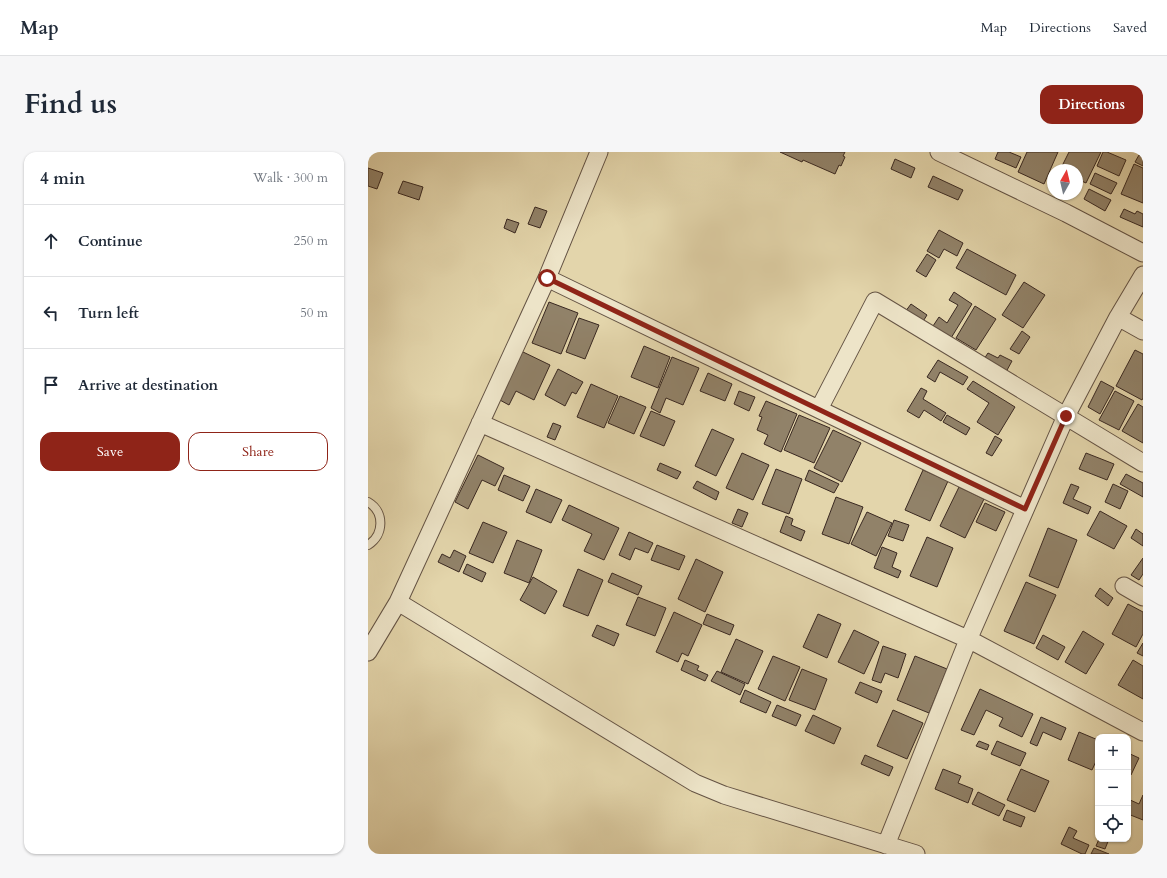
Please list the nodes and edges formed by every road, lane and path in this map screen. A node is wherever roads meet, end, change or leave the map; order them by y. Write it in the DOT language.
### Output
graph roads {
  1 [pos="599,152"];
  2 [pos="939,152"];
  3 [pos="1143,253"];
  4 [pos="1143,275"];
  5 [pos="547,278"];
  6 [pos="1118,317"];
  7 [pos="1143,331"];
  8 [pos="819,409"];
  9 [pos="1066,416"];
  10 [pos="480,423"];
  11 [pos="1143,463"];
  12 [pos="368,502"];
  13 [pos="1025,509"];
  14 [pos="368,545"];
  15 [pos="1124,586"];
  16 [pos="1143,597"];
  17 [pos="398,602"];
  18 [pos="968,640"];
  19 [pos="368,652"];
  20 [pos="1143,732"];
  21 [pos="886,846"];
  22 [pos="916,854"];
  1 -- 5 [label="street"];
  2 -- 3 [label="street"];
  4 -- 6 [label="street"];
  5 -- 8 [label="street"];
  5 -- 10 [label="street"];
  6 -- 7 [label="street"];
  6 -- 9 [label="street"];
  8 -- 9 [label="street"];
  8 -- 13 [label="street"];
  9 -- 11 [label="street"];
  9 -- 13 [label="street"];
  10 -- 17 [label="street"];
  10 -- 18 [label="street"];
  12 -- 14 [label="lane"];
  13 -- 18 [label="street"];
  15 -- 16 [label="street"];
  17 -- 19 [label="street"];
  17 -- 21 [label="street"];
  18 -- 20 [label="street"];
  18 -- 21 [label="street"];
  21 -- 22 [label="street"];
}
